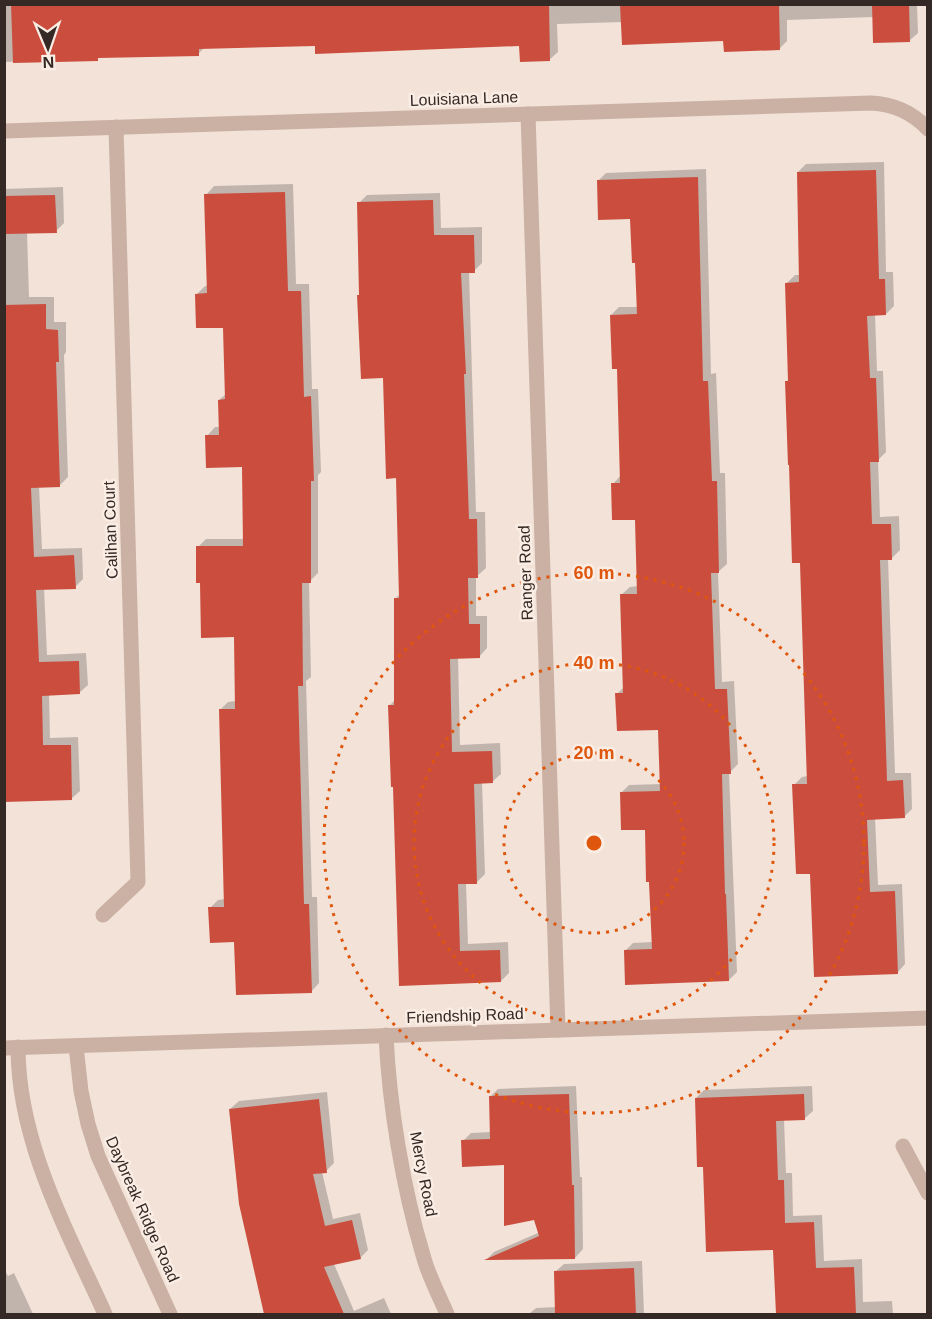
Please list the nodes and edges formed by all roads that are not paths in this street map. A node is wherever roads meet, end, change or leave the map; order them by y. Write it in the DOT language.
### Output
graph roads {
  1 [pos="528,114"];
  2 [pos="924,125"];
  3 [pos="116,128"];
  4 [pos="4,131"];
  5 [pos="102,915"];
  6 [pos="927,1018"];
  7 [pos="558,1030"];
  8 [pos="386,1035"];
  9 [pos="76,1046"];
  10 [pos="11,1048"];
  11 [pos="903,1146"];
  12 [pos="927,1193"];
  13 [pos="105,1314"];
  14 [pos="170,1314"];
  15 [pos="447,1314"];
  1 -- 2 [label="street, Louisiana Lane"];
  1 -- 3 [label="street, Louisiana Lane"];
  1 -- 7 [label="street, Ranger Road"];
  3 -- 4 [label="street, Louisiana Lane"];
  3 -- 5 [label="street, Calihan Court"];
  6 -- 7 [label="street, Friendship Road"];
  7 -- 8 [label="street, Friendship Road"];
  8 -- 9 [label="street, Friendship Road"];
  8 -- 15 [label="street, Mercy Road"];
  9 -- 10 [label="street, Friendship Road"];
  9 -- 14 [label="street, Daybreak Ridge Road"];
  10 -- 13 [label="street"];
  11 -- 12 [label="street"];
}
